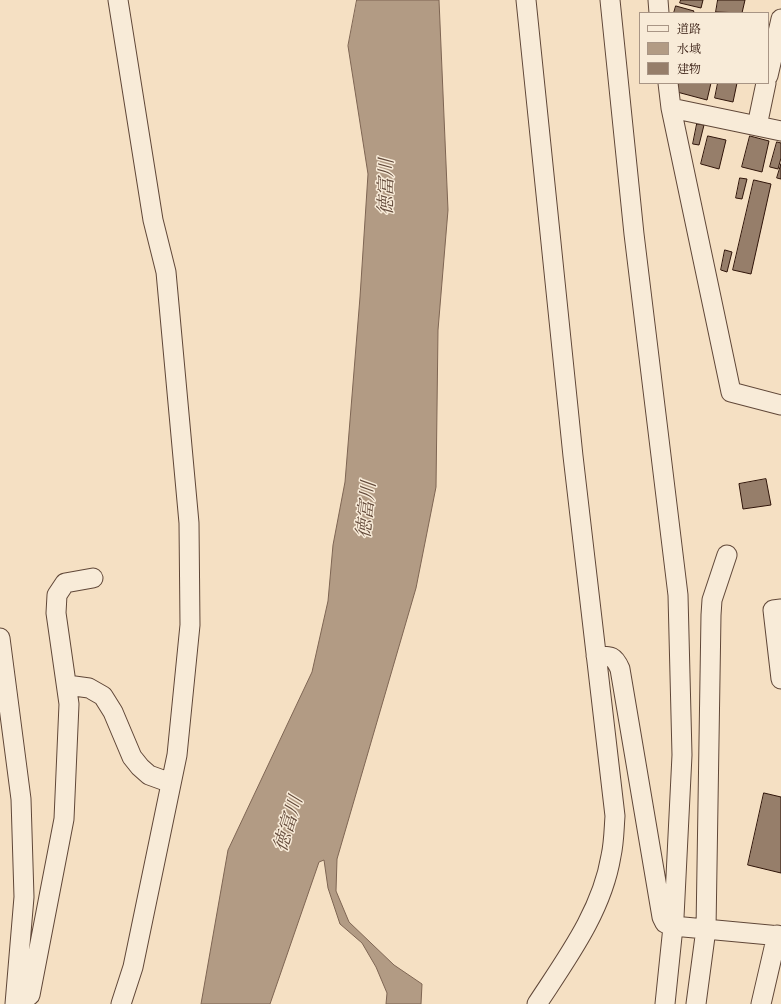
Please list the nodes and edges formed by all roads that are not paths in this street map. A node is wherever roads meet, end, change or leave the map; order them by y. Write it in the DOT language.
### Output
graph roads {
  1 [pos="118,0"];
  2 [pos="526,0"];
  3 [pos="610,0"];
  4 [pos="658,0"];
  5 [pos="659,12"];
  6 [pos="781,19"];
  7 [pos="769,72"];
  8 [pos="668,84"];
  9 [pos="766,84"];
  10 [pos="672,108"];
  11 [pos="757,126"];
  12 [pos="781,131"];
  13 [pos="781,405"];
  14 [pos="727,555"];
  15 [pos="93,578"];
  16 [pos="781,609"];
  17 [pos="0,638"];
  18 [pos="596,656"];
  19 [pos="781,680"];
  20 [pos="67,685"];
  21 [pos="171,783"];
  22 [pos="673,926"];
  23 [pos="706,929"];
  24 [pos="779,936"];
  25 [pos="15,1004"];
  26 [pos="18,1004"];
  27 [pos="121,1004"];
  28 [pos="537,1004"];
  29 [pos="665,1004"];
  30 [pos="696,1004"];
  31 [pos="761,1004"];
  1 -- 21 [label="street"];
  2 -- 18 [label="street"];
  3 -- 22 [label="street"];
  4 -- 5 [label="street"];
  6 -- 7 [label="street"];
  8 -- 10 [label="street"];
  9 -- 11 [label="street"];
  10 -- 11 [label="street"];
  10 -- 13 [label="street"];
  11 -- 12 [label="street"];
  14 -- 23 [label="street"];
  15 -- 20 [label="street"];
  16 -- 19 [label="street"];
  17 -- 25 [label="street"];
  18 -- 22 [label="street"];
  18 -- 28 [label="street"];
  20 -- 21 [label="street"];
  20 -- 26 [label="street"];
  21 -- 27 [label="street"];
  22 -- 23 [label="street"];
  22 -- 29 [label="street"];
  23 -- 24 [label="street"];
  23 -- 30 [label="street"];
  24 -- 31 [label="street"];
}
